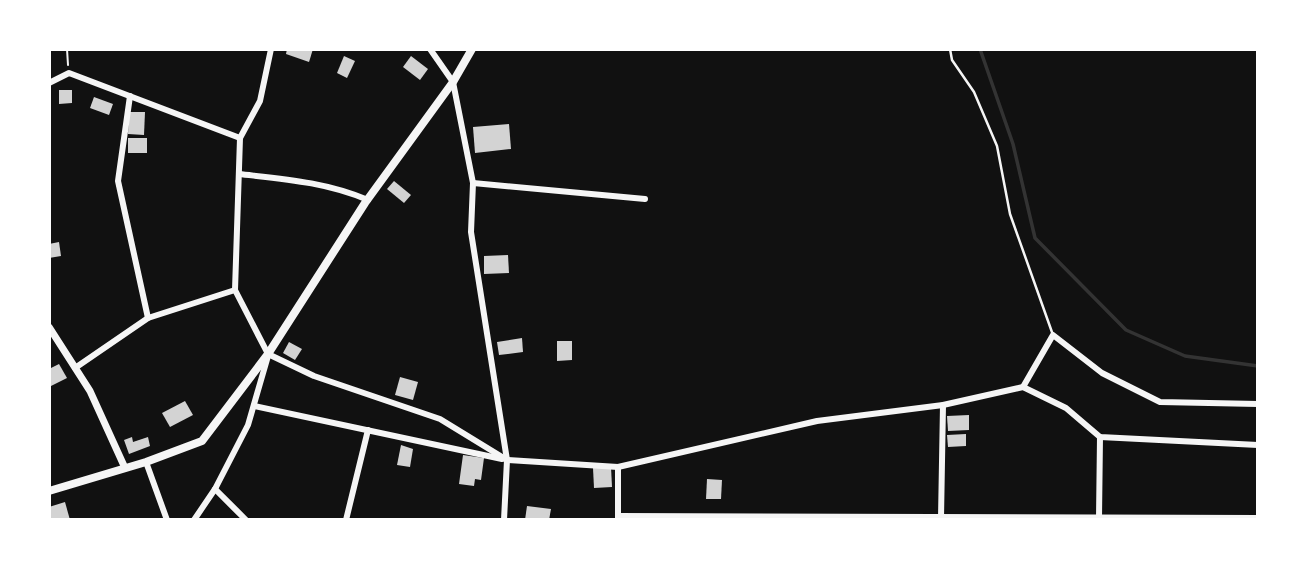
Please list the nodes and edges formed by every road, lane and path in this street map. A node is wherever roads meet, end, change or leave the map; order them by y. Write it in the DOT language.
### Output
graph roads {
  1 [pos="67,49"];
  2 [pos="271,49"];
  3 [pos="430,49"];
  4 [pos="472,49"];
  5 [pos="950,49"];
  6 [pos="69,73"];
  7 [pos="453,82"];
  8 [pos="49,83"];
  9 [pos="130,96"];
  10 [pos="240,138"];
  11 [pos="239,174"];
  12 [pos="473,183"];
  13 [pos="645,199"];
  14 [pos="368,200"];
  15 [pos="234,290"];
  16 [pos="148,318"];
  17 [pos="49,327"];
  18 [pos="1053,335"];
  19 [pos="268,354"];
  20 [pos="75,368"];
  21 [pos="1023,387"];
  22 [pos="1258,404"];
  23 [pos="943,405"];
  24 [pos="254,406"];
  25 [pos="368,430"];
  26 [pos="1100,436"];
  27 [pos="1258,445"];
  28 [pos="507,460"];
  29 [pos="146,462"];
  30 [pos="618,467"];
  31 [pos="125,468"];
  32 [pos="215,489"];
  33 [pos="49,492"];
  34 [pos="618,518"];
  35 [pos="941,518"];
  36 [pos="1258,518"];
  37 [pos="1099,519"];
  38 [pos="167,520"];
  39 [pos="194,520"];
  40 [pos="246,520"];
  41 [pos="346,520"];
  42 [pos="504,520"];
  1 -- 6 [label="path"];
  2 -- 10 [label="street"];
  3 -- 7 [label="street"];
  4 -- 7 [label="main road"];
  5 -- 18 [label="lane"];
  6 -- 8 [label="street"];
  6 -- 9 [label="street"];
  7 -- 12 [label="street"];
  7 -- 14 [label="main road"];
  9 -- 10 [label="street"];
  9 -- 16 [label="street"];
  10 -- 11 [label="street"];
  11 -- 14 [label="street"];
  11 -- 15 [label="street"];
  12 -- 13 [label="street"];
  12 -- 28 [label="street"];
  14 -- 19 [label="main road"];
  15 -- 16 [label="street"];
  15 -- 19 [label="street"];
  16 -- 20 [label="street"];
  17 -- 20 [label="street"];
  18 -- 21 [label="street"];
  18 -- 22 [label="street"];
  19 -- 24 [label="street"];
  19 -- 28 [label="street"];
  19 -- 29 [label="main road"];
  20 -- 31 [label="street"];
  21 -- 23 [label="street"];
  21 -- 26 [label="street"];
  23 -- 30 [label="street"];
  23 -- 35 [label="street"];
  24 -- 25 [label="street"];
  24 -- 32 [label="street"];
  25 -- 28 [label="street"];
  25 -- 41 [label="street"];
  26 -- 27 [label="street"];
  26 -- 37 [label="street"];
  28 -- 30 [label="street"];
  28 -- 42 [label="street"];
  29 -- 31 [label="main road"];
  29 -- 38 [label="street"];
  30 -- 34 [label="street"];
  31 -- 33 [label="main road"];
  32 -- 39 [label="street"];
  32 -- 40 [label="street"];
  34 -- 35 [label="street"];
  35 -- 37 [label="street"];
  36 -- 37 [label="street"];
}
